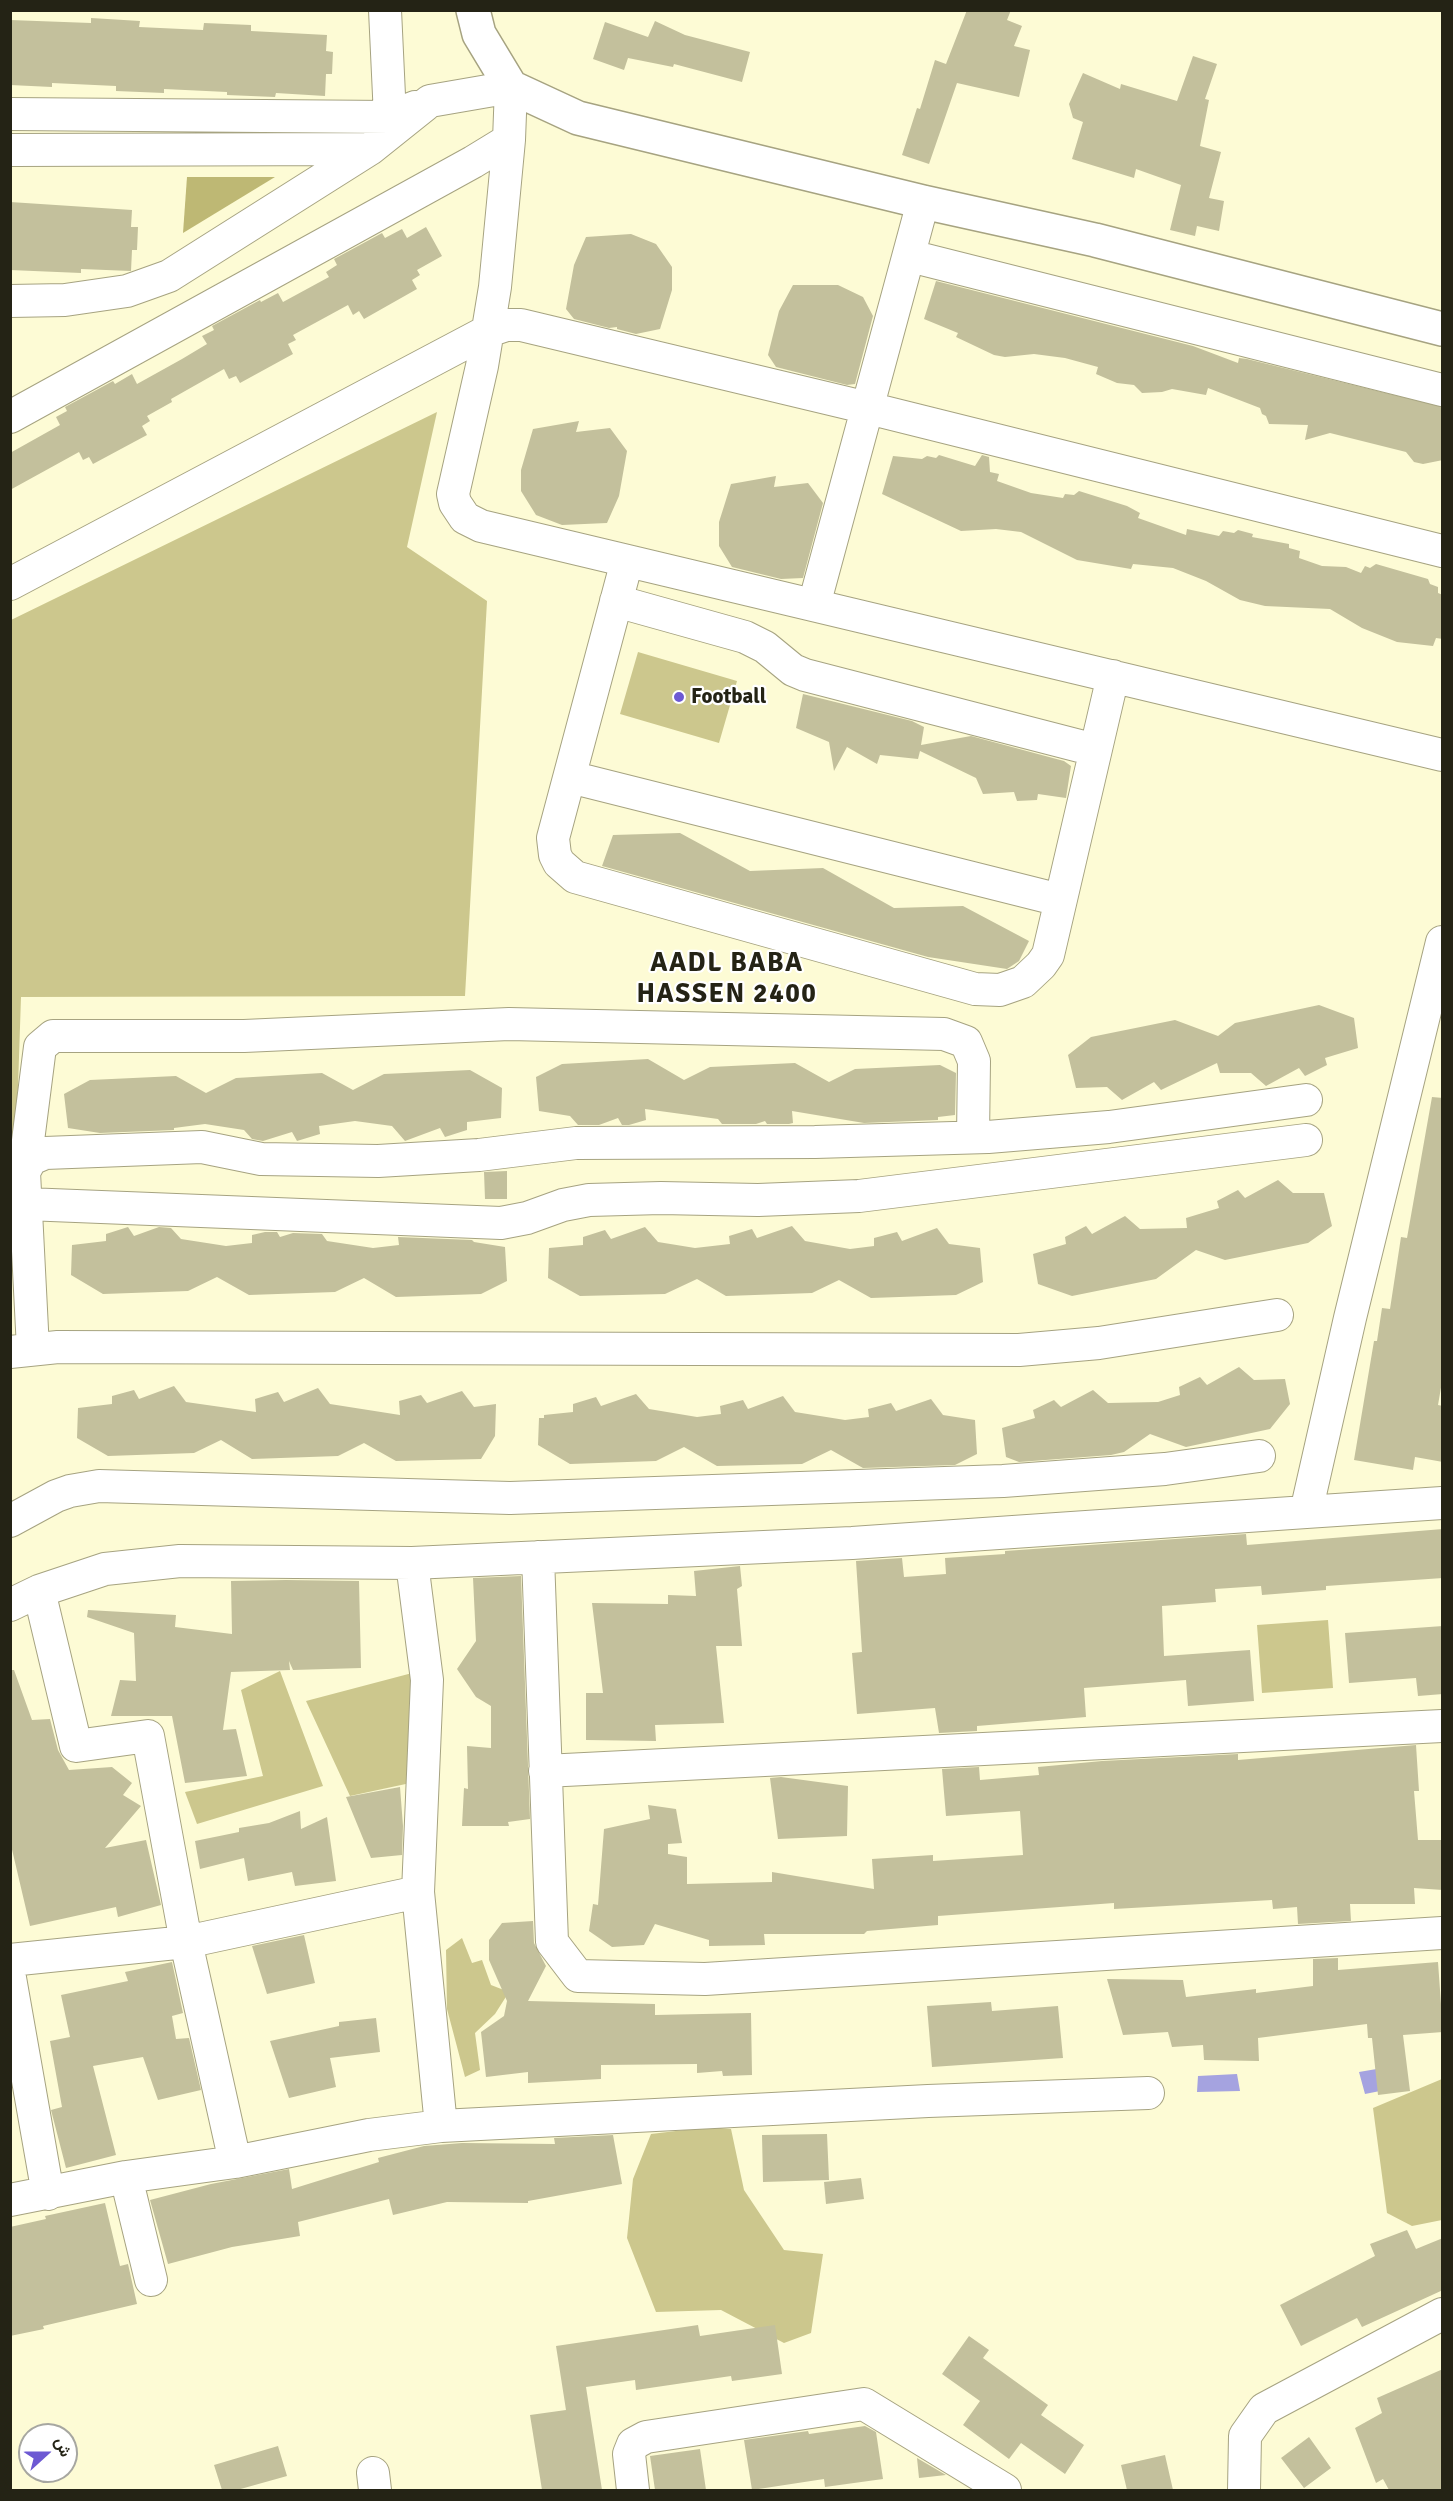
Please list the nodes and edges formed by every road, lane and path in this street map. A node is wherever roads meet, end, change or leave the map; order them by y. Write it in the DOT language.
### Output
graph roads {
  1 [pos="385,10"];
  2 [pos="473,10"];
  3 [pos="511,87"];
  4 [pos="430,101"];
  5 [pos="10,114"];
  6 [pos="390,117"];
  7 [pos="509,140"];
  8 [pos="370,149"];
  9 [pos="10,150"];
  10 [pos="923,202"];
  11 [pos="910,256"];
  12 [pos="10,301"];
  13 [pos="1443,329"];
  14 [pos="488,331"];
  15 [pos="1443,390"];
  16 [pos="868,408"];
  17 [pos="10,417"];
  18 [pos="1443,551"];
  19 [pos="627,561"];
  20 [pos="10,584"];
  21 [pos="616,601"];
  22 [pos="814,605"];
  23 [pos="1113,676"];
  24 [pos="1095,750"];
  25 [pos="1443,755"];
  26 [pos="570,777"];
  27 [pos="1060,900"];
  28 [pos="1443,942"];
  29 [pos="1306,1100"];
  30 [pos="973,1137"];
  31 [pos="1306,1140"];
  32 [pos="24,1172"];
  33 [pos="26,1204"];
  34 [pos="1277,1315"];
  35 [pos="22,1350"];
  36 [pos="1259,1456"];
  37 [pos="1443,1503"];
  38 [pos="1306,1512"];
  39 [pos="10,1521"];
  40 [pos="538,1557"];
  41 [pos="412,1563"];
  42 [pos="39,1591"];
  43 [pos="10,1605"];
  44 [pos="1443,1726"];
  45 [pos="545,1771"];
  46 [pos="418,1892"];
  47 [pos="1443,1933"];
  48 [pos="186,1942"];
  49 [pos="10,1960"];
  50 [pos="10,1978"];
  51 [pos="1148,2093"];
  52 [pos="441,2127"];
  53 [pos="234,2162"];
  54 [pos="126,2177"];
  55 [pos="48,2194"];
  56 [pos="10,2200"];
  57 [pos="151,2280"];
  58 [pos="1443,2314"];
  59 [pos="633,2490"];
  60 [pos="1005,2490"];
  61 [pos="1244,2490"];
  1 -- 6 [label="street"];
  2 -- 3 [label="street"];
  3 -- 4 [label="street"];
  3 -- 7 [label="street"];
  3 -- 10 [label="street"];
  4 -- 6 [label="street"];
  4 -- 8 [label="street"];
  5 -- 6 [label="street"];
  7 -- 14 [label="street"];
  7 -- 17 [label="street"];
  8 -- 9 [label="street"];
  8 -- 12 [label="street"];
  10 -- 11 [label="street"];
  10 -- 13 [label="street"];
  11 -- 15 [label="street"];
  11 -- 16 [label="street"];
  14 -- 16 [label="street"];
  14 -- 19 [label="street"];
  14 -- 20 [label="street"];
  16 -- 18 [label="street"];
  16 -- 22 [label="street"];
  19 -- 21 [label="street"];
  19 -- 22 [label="street"];
  21 -- 24 [label="street"];
  21 -- 26 [label="street"];
  22 -- 23 [label="street"];
  23 -- 24 [label="street"];
  23 -- 25 [label="street"];
  24 -- 27 [label="street"];
  26 -- 27 [label="street"];
  26 -- 27 [label="street"];
  28 -- 38 [label="street"];
  29 -- 30 [label="street"];
  30 -- 32 [label="street"];
  30 -- 32 [label="street"];
  31 -- 33 [label="street"];
  32 -- 33 [label="street"];
  33 -- 35 [label="street"];
  34 -- 35 [label="street"];
  36 -- 39 [label="street"];
  37 -- 38 [label="street"];
  38 -- 40 [label="street"];
  40 -- 41 [label="street"];
  40 -- 45 [label="street"];
  41 -- 42 [label="street"];
  41 -- 46 [label="street"];
  42 -- 43 [label="street"];
  42 -- 48 [label="street"];
  44 -- 45 [label="street"];
  45 -- 47 [label="street"];
  46 -- 48 [label="street"];
  46 -- 52 [label="street"];
  48 -- 49 [label="street"];
  48 -- 53 [label="street"];
  50 -- 55 [label="street"];
  51 -- 52 [label="street"];
  52 -- 53 [label="street"];
  53 -- 54 [label="street"];
  54 -- 55 [label="street"];
  54 -- 57 [label="street"];
  55 -- 56 [label="street"];
  58 -- 61 [label="street"];
  59 -- 60 [label="street"];
}
